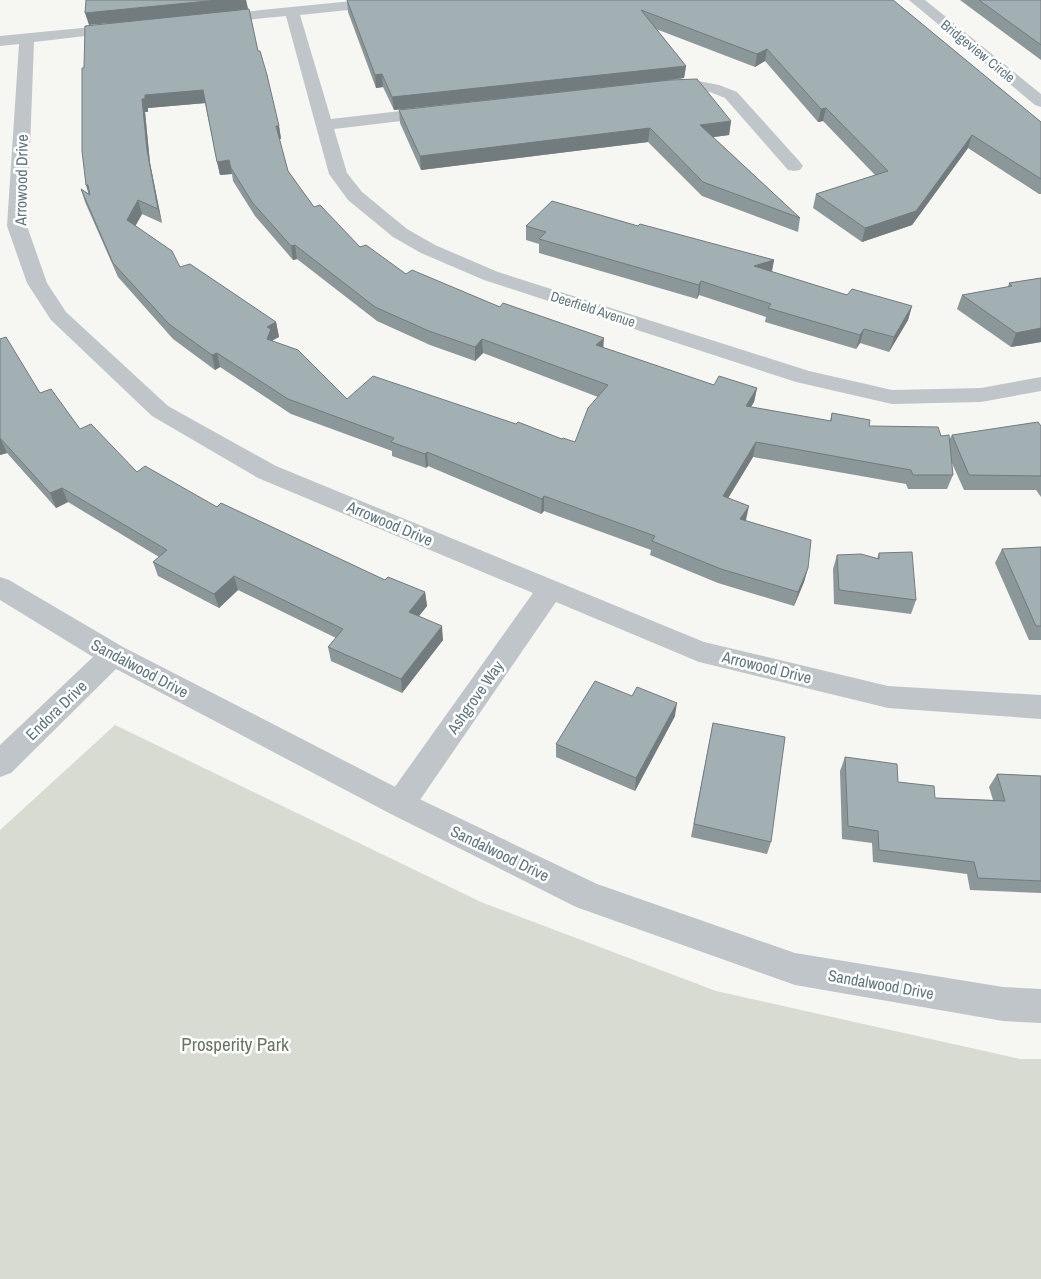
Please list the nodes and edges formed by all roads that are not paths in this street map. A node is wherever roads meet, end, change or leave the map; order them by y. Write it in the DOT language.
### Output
graph roads {
  1 [pos="406,0"];
  2 [pos="916,0"];
  3 [pos="292,11"];
  4 [pos="194,21"];
  5 [pos="135,27"];
  6 [pos="27,38"];
  7 [pos="0,41"];
  8 [pos="650,88"];
  9 [pos="1041,102"];
  10 [pos="452,110"];
  11 [pos="324,125"];
  12 [pos="794,166"];
  13 [pos="1041,384"];
  14 [pos="0,587"];
  15 [pos="550,590"];
  16 [pos="113,655"];
  17 [pos="1041,707"];
  18 [pos="0,764"];
  19 [pos="400,804"];
  20 [pos="1041,1006"];
  1 -- 3 [label="street"];
  2 -- 9 [label="street, Bridgeview Circle"];
  3 -- 4 [label="street"];
  3 -- 11 [label="street, Deerfield Avenue"];
  5 -- 6 [label="street"];
  6 -- 7 [label="street"];
  6 -- 15 [label="street, Arrowood Drive"];
  8 -- 12 [label="street"];
  10 -- 11 [label="street"];
  11 -- 13 [label="street, Deerfield Avenue"];
  14 -- 16 [label="street, Sandalwood Drive"];
  15 -- 17 [label="street, Arrowood Drive"];
  15 -- 19 [label="street, Ashgrove Way"];
  16 -- 18 [label="street, Endora Drive"];
  16 -- 19 [label="street, Sandalwood Drive"];
  19 -- 20 [label="street, Sandalwood Drive"];
}
